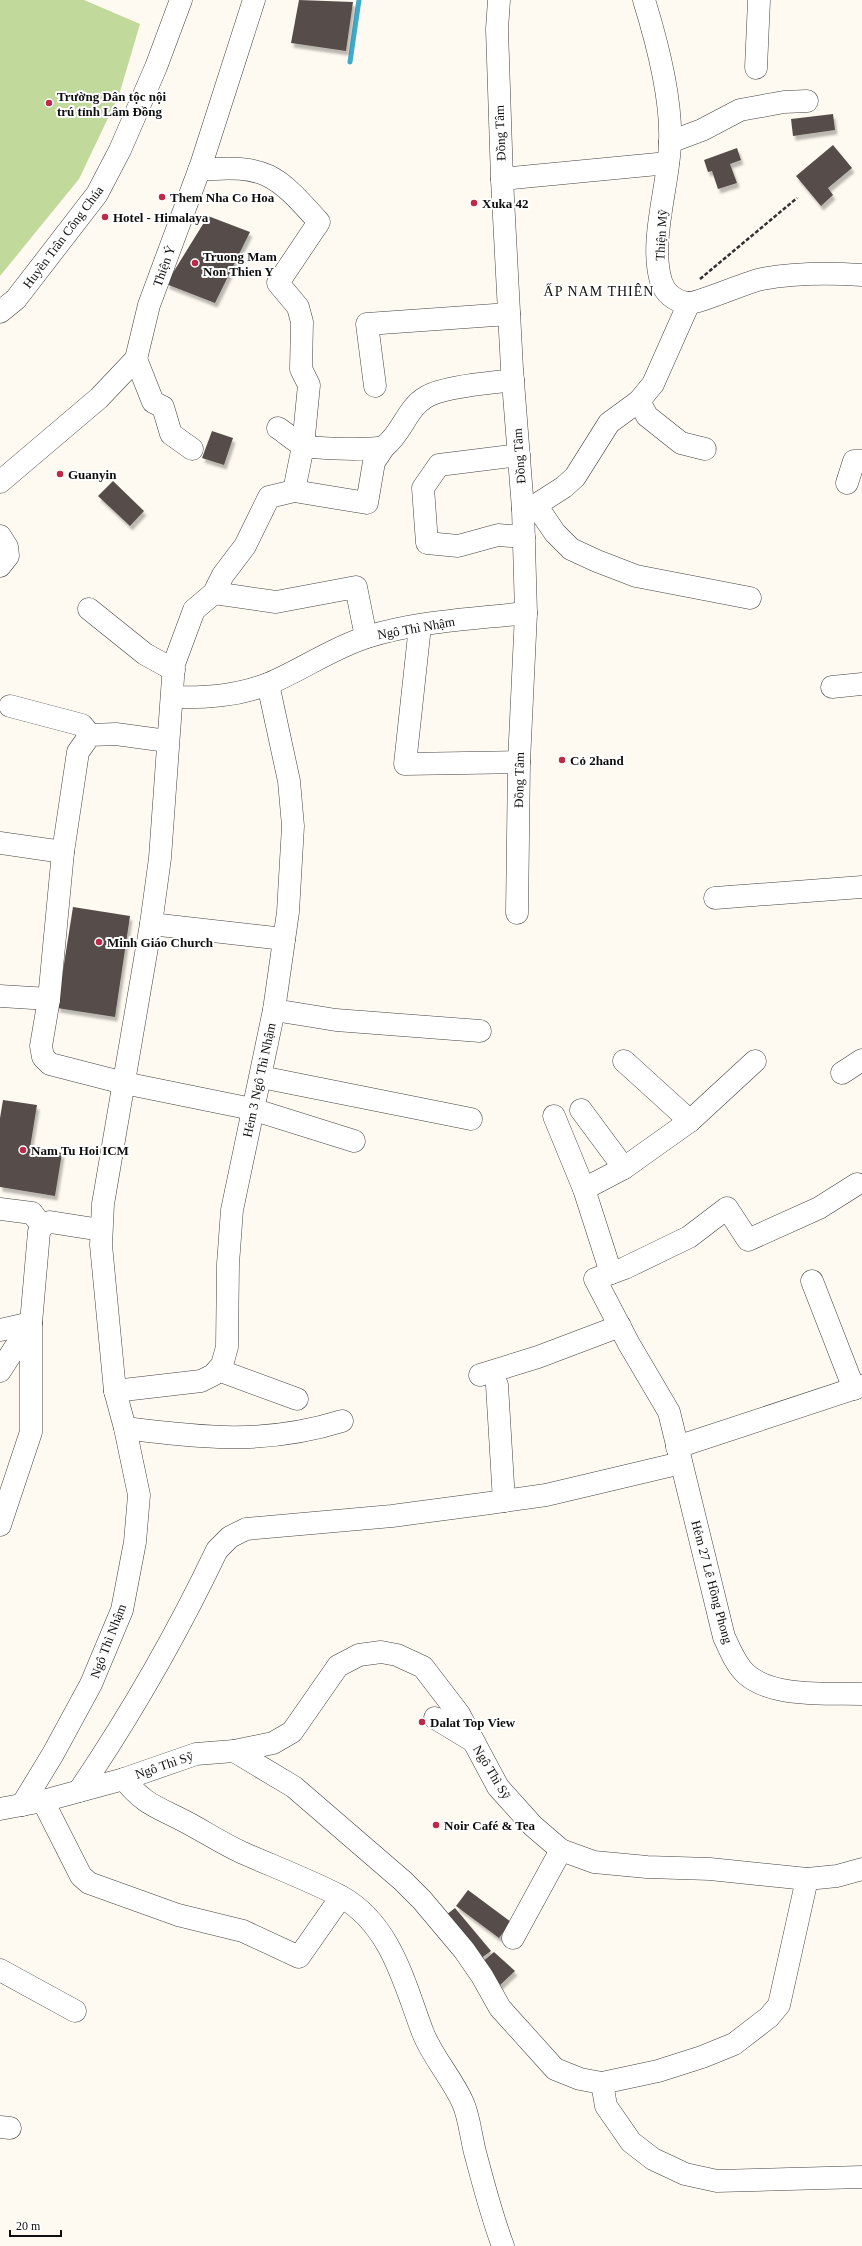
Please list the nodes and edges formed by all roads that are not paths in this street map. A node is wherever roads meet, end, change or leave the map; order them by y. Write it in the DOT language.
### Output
graph roads {
  1 [pos="181,0"];
  2 [pos="254,0"];
  3 [pos="499,0"];
  4 [pos="644,0"];
  5 [pos="758,0"];
  6 [pos="756,68"];
  7 [pos="808,101"];
  8 [pos="669,153"];
  9 [pos="199,170"];
  10 [pos="502,179"];
  11 [pos="862,275"];
  12 [pos="682,301"];
  13 [pos="0,312"];
  14 [pos="508,314"];
  15 [pos="136,359"];
  16 [pos="513,380"];
  17 [pos="375,386"];
  18 [pos="639,401"];
  19 [pos="278,428"];
  20 [pos="303,446"];
  21 [pos="384,447"];
  22 [pos="192,449"];
  23 [pos="705,449"];
  24 [pos="519,454"];
  25 [pos="862,461"];
  26 [pos="0,482"];
  27 [pos="847,483"];
  28 [pos="294,491"];
  29 [pos="530,507"];
  30 [pos="0,536"];
  31 [pos="524,537"];
  32 [pos="0,566"];
  33 [pos="214,593"];
  34 [pos="750,598"];
  35 [pos="89,609"];
  36 [pos="526,613"];
  37 [pos="420,626"];
  38 [pos="366,637"];
  39 [pos="174,670"];
  40 [pos="268,684"];
  41 [pos="862,684"];
  42 [pos="832,687"];
  43 [pos="173,697"];
  44 [pos="10,706"];
  45 [pos="90,735"];
  46 [pos="167,741"];
  47 [pos="519,762"];
  48 [pos="0,843"];
  49 [pos="63,852"];
  50 [pos="862,887"];
  51 [pos="715,898"];
  52 [pos="517,913"];
  53 [pos="151,924"];
  54 [pos="284,939"];
  55 [pos="0,996"];
  56 [pos="49,999"];
  57 [pos="274,1010"];
  58 [pos="480,1031"];
  59 [pos="862,1060"];
  60 [pos="624,1061"];
  61 [pos="755,1061"];
  62 [pos="842,1073"];
  63 [pos="261,1077"];
  64 [pos="124,1083"];
  65 [pos="252,1110"];
  66 [pos="581,1110"];
  67 [pos="554,1116"];
  68 [pos="472,1119"];
  69 [pos="690,1122"];
  70 [pos="354,1141"];
  71 [pos="624,1168"];
  72 [pos="857,1184"];
  73 [pos="584,1189"];
  74 [pos="0,1209"];
  75 [pos="42,1226"];
  76 [pos="101,1230"];
  77 [pos="611,1273"];
  78 [pos="812,1281"];
  79 [pos="31,1322"];
  80 [pos="620,1326"];
  81 [pos="0,1330"];
  82 [pos="218,1370"];
  83 [pos="0,1371"];
  84 [pos="858,1387"];
  85 [pos="115,1391"];
  86 [pos="297,1399"];
  87 [pos="342,1421"];
  88 [pos="125,1428"];
  89 [pos="679,1455"];
  90 [pos="504,1501"];
  91 [pos="0,1525"];
  92 [pos="862,1694"];
  93 [pos="435,1718"];
  94 [pos="474,1742"];
  95 [pos="234,1751"];
  96 [pos="124,1779"];
  97 [pos="79,1791"];
  98 [pos="43,1801"];
  99 [pos="6,1809"];
  100 [pos="561,1850"];
  101 [pos="862,1869"];
  102 [pos="808,1879"];
  103 [pos="341,1897"];
  104 [pos="513,1938"];
  105 [pos="0,1970"];
  106 [pos="75,2011"];
  107 [pos="602,2083"];
  108 [pos="862,2177"];
  109 [pos="500,2239"];
  1 -- 13 [label="street, Huyền Trân Công Chúa"];
  2 -- 9 [label="street, Thiện Ý"];
  3 -- 10 [label="street, Đồng Tâm"];
  4 -- 8 [label="street, Thiện Mỹ"];
  5 -- 6 [label="street"];
  7 -- 8 [label="street"];
  8 -- 10 [label="street"];
  8 -- 12 [label="street, Thiện Mỹ"];
  9 -- 15 [label="street, Thiện Ý"];
  9 -- 20 [label="street"];
  10 -- 14 [label="street, Đồng Tâm"];
  11 -- 12 [label="street"];
  12 -- 18 [label="street"];
  14 -- 16 [label="street, Đồng Tâm"];
  14 -- 17 [label="street"];
  15 -- 22 [label="street"];
  15 -- 26 [label="street, Thiện Ý"];
  16 -- 21 [label="street"];
  16 -- 24 [label="street, Đồng Tâm"];
  18 -- 23 [label="street"];
  18 -- 29 [label="street"];
  19 -- 20 [label="street"];
  20 -- 21 [label="street"];
  20 -- 28 [label="street"];
  21 -- 28 [label="street"];
  24 -- 29 [label="street, Đồng Tâm"];
  24 -- 31 [label="street"];
  25 -- 27 [label="street"];
  28 -- 33 [label="street"];
  29 -- 31 [label="street, Đồng Tâm"];
  29 -- 34 [label="street"];
  30 -- 32 [label="street"];
  31 -- 36 [label="street, Đồng Tâm"];
  33 -- 38 [label="street"];
  33 -- 39 [label="street, Ngô Thì Nhậm"];
  35 -- 39 [label="street"];
  36 -- 37 [label="street, Ngô Thì Nhậm"];
  36 -- 47 [label="street, Đồng Tâm"];
  37 -- 38 [label="street, Ngô Thì Nhậm"];
  37 -- 47 [label="street"];
  38 -- 40 [label="street, Ngô Thì Nhậm"];
  39 -- 43 [label="street, Ngô Thì Nhậm"];
  40 -- 43 [label="street, Ngô Thì Nhậm"];
  40 -- 54 [label="street, Hẻm 3 Ngô Thì Nhậm"];
  41 -- 42 [label="street"];
  43 -- 46 [label="street, Ngô Thì Nhậm"];
  44 -- 45 [label="street"];
  45 -- 46 [label="street"];
  45 -- 49 [label="street"];
  46 -- 53 [label="street, Ngô Thì Nhậm"];
  47 -- 52 [label="street, Đồng Tâm"];
  48 -- 49 [label="street"];
  49 -- 56 [label="street"];
  50 -- 51 [label="street"];
  53 -- 54 [label="street"];
  53 -- 64 [label="street, Ngô Thì Nhậm"];
  54 -- 57 [label="street, Hẻm 3 Ngô Thì Nhậm"];
  55 -- 56 [label="street"];
  56 -- 64 [label="street"];
  57 -- 58 [label="street"];
  57 -- 63 [label="street, Hẻm 3 Ngô Thì Nhậm"];
  59 -- 62 [label="street"];
  60 -- 69 [label="street"];
  61 -- 69 [label="street"];
  63 -- 65 [label="street, Hẻm 3 Ngô Thì Nhậm"];
  63 -- 68 [label="street"];
  64 -- 65 [label="street"];
  64 -- 76 [label="street, Ngô Thì Nhậm"];
  65 -- 70 [label="street"];
  65 -- 82 [label="street, Hẻm 3 Ngô Thì Nhậm"];
  66 -- 71 [label="street"];
  67 -- 73 [label="street"];
  69 -- 71 [label="street"];
  71 -- 73 [label="street"];
  72 -- 77 [label="street"];
  73 -- 77 [label="street"];
  74 -- 75 [label="street"];
  75 -- 76 [label="street"];
  75 -- 79 [label="street"];
  76 -- 85 [label="street, Ngô Thì Nhậm"];
  77 -- 80 [label="street, Hẻm 27 Lê Hồng Phong"];
  78 -- 84 [label="street"];
  79 -- 81 [label="street"];
  79 -- 83 [label="street"];
  79 -- 91 [label="street"];
  80 -- 89 [label="street, Hẻm 27 Lê Hồng Phong"];
  80 -- 90 [label="street"];
  82 -- 85 [label="street"];
  82 -- 86 [label="street"];
  84 -- 89 [label="street"];
  85 -- 88 [label="street, Ngô Thì Nhậm"];
  87 -- 88 [label="street"];
  88 -- 99 [label="street, Ngô Thì Nhậm"];
  89 -- 90 [label="street"];
  89 -- 92 [label="street, Hẻm 27 Lê Hồng Phong"];
  90 -- 97 [label="street"];
  93 -- 94 [label="street"];
  94 -- 95 [label="street, Ngô Thì Sỹ"];
  94 -- 100 [label="street, Ngô Thì Sỹ"];
  95 -- 96 [label="street, Ngô Thì Sỹ"];
  95 -- 107 [label="street"];
  96 -- 97 [label="street, Ngô Thì Sỹ"];
  96 -- 103 [label="street"];
  97 -- 98 [label="street, Ngô Thì Sỹ"];
  98 -- 99 [label="street, Ngô Thì Sỹ"];
  98 -- 103 [label="street"];
  100 -- 102 [label="street, Ngô Thì Sỹ"];
  100 -- 104 [label="street"];
  101 -- 102 [label="street, Ngô Thì Sỹ"];
  102 -- 107 [label="street"];
  103 -- 109 [label="street"];
  105 -- 106 [label="street"];
  107 -- 108 [label="street"];
}
